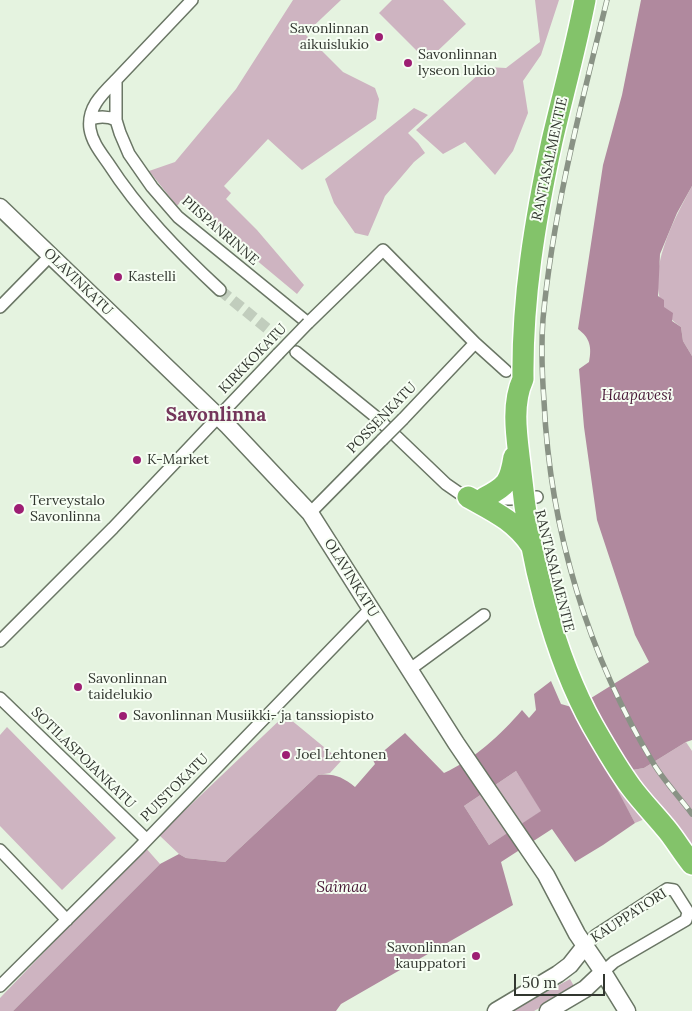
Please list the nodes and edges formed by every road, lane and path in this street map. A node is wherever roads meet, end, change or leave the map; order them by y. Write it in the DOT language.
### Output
graph roads {
  1 [pos="192,0"];
  2 [pos="585,0"];
  3 [pos="118,78"];
  4 [pos="91,119"];
  5 [pos="116,120"];
  6 [pos="0,207"];
  7 [pos="50,256"];
  8 [pos="220,290"];
  9 [pos="0,307"];
  10 [pos="308,324"];
  11 [pos="475,343"];
  12 [pos="296,352"];
  13 [pos="517,373"];
  14 [pos="218,417"];
  15 [pos="517,439"];
  16 [pos="476,497"];
  17 [pos="530,498"];
  18 [pos="310,513"];
  19 [pos="531,545"];
  20 [pos="370,609"];
  21 [pos="484,615"];
  22 [pos="0,641"];
  23 [pos="409,670"];
  24 [pos="580,683"];
  25 [pos="0,698"];
  26 [pos="146,839"];
  27 [pos="0,850"];
  28 [pos="690,862"];
  29 [pos="67,920"];
  30 [pos="585,946"];
  31 [pos="603,972"];
  32 [pos="0,986"];
  33 [pos="496,1011"];
  34 [pos="548,1011"];
  35 [pos="627,1011"];
  1 -- 3 [label="street"];
  2 -- 13 [label="highway, RANTASALMENTIE"];
  3 -- 4 [label="street"];
  3 -- 5 [label="street, PIISPANRINNE"];
  4 -- 5 [label="street"];
  4 -- 8 [label="street"];
  5 -- 10 [label="street, PIISPANRINNE"];
  6 -- 7 [label="main road, OLAVINKATU"];
  7 -- 9 [label="street"];
  7 -- 14 [label="main road, OLAVINKATU"];
  10 -- 11 [label="street, KIRKKOKATU"];
  10 -- 14 [label="street, KIRKKOKATU, bridge"];
  11 -- 13 [label="street"];
  11 -- 18 [label="street, POSSENKATU, bridge"];
  12 -- 16 [label="street"];
  13 -- 15 [label="highway, RANTASALMENTIE"];
  13 -- 17 [label="highway, RANTASALMENTIE"];
  14 -- 18 [label="main road, OLAVINKATU"];
  14 -- 22 [label="street, KIRKKOKATU"];
  15 -- 16 [label="highway"];
  15 -- 17 [label="highway, RANTASALMENTIE"];
  16 -- 17 [label="street"];
  16 -- 19 [label="highway"];
  17 -- 19 [label="highway, RANTASALMENTIE"];
  17 -- 24 [label="highway, RANTASALMENTIE"];
  18 -- 20 [label="main road, OLAVINKATU"];
  19 -- 24 [label="highway, RANTASALMENTIE"];
  20 -- 23 [label="main road, OLAVINKATU"];
  20 -- 26 [label="street, PUISTOKATU"];
  21 -- 23 [label="street"];
  23 -- 30 [label="main road, OLAVINKATU"];
  24 -- 28 [label="highway"];
  25 -- 26 [label="street, SOTILASPOJANKATU"];
  26 -- 29 [label="street, PUISTOKATU"];
  27 -- 29 [label="street"];
  29 -- 32 [label="street, PUISTOKATU"];
  30 -- 31 [label="main road, OLAVINKATU"];
  30 -- 31 [label="street, KAUPPATORI"];
  30 -- 33 [label="main road, KAUPPATORI"];
  31 -- 34 [label="main road, KAUPPATORI"];
  31 -- 35 [label="main road, OLAVINKATU"];
}
